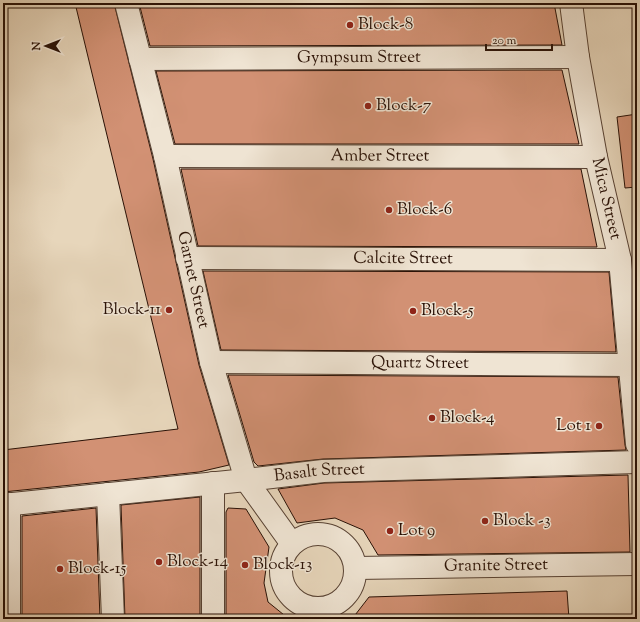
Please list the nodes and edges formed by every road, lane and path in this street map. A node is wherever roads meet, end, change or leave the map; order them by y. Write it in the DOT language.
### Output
graph roads {
  1 [pos="126,3"];
  2 [pos="570,3"];
  3 [pos="578,57"];
  4 [pos="140,59"];
  5 [pos="165,156"];
  6 [pos="596,157"];
  7 [pos="187,258"];
  8 [pos="620,260"];
  9 [pos="211,362"];
  10 [pos="629,366"];
  11 [pos="637,444"];
  12 [pos="637,462"];
  13 [pos="246,480"];
  14 [pos="213,483"];
  15 [pos="108,494"];
  16 [pos="6,504"];
  17 [pos="292,544"];
  18 [pos="637,564"];
  19 [pos="356,568"];
  20 [pos="313,613"];
  21 [pos="9,619"];
  22 [pos="113,619"];
  23 [pos="213,619"];
  1 -- 4 [label="street, Garnet Street"];
  2 -- 3 [label="street, Mica Street"];
  3 -- 4 [label="street, Gympsum Street"];
  3 -- 6 [label="street, Mica Street"];
  4 -- 5 [label="street, Garnet Street"];
  5 -- 6 [label="street, Amber Street"];
  5 -- 7 [label="street, Garnet Street"];
  6 -- 8 [label="street, Mica Street"];
  7 -- 8 [label="street, Calcite Street"];
  7 -- 9 [label="street, Garnet Street"];
  8 -- 10 [label="street, Mica Street"];
  9 -- 10 [label="street, Quartz Street"];
  9 -- 13 [label="street, Garnet Street"];
  10 -- 11 [label="street, Mica Street"];
  12 -- 13 [label="street, Basalt Street"];
  13 -- 14 [label="street, Basalt Street"];
  13 -- 17 [label="street, Garnet Street"];
  14 -- 15 [label="street, Basalt Street"];
  14 -- 23 [label="street"];
  15 -- 16 [label="street, Basalt Street"];
  15 -- 22 [label="street"];
  16 -- 21 [label="street"];
  17 -- 19 [label="street"];
  17 -- 20 [label="street"];
  18 -- 19 [label="street, Granite Street"];
  19 -- 20 [label="street"];
}
